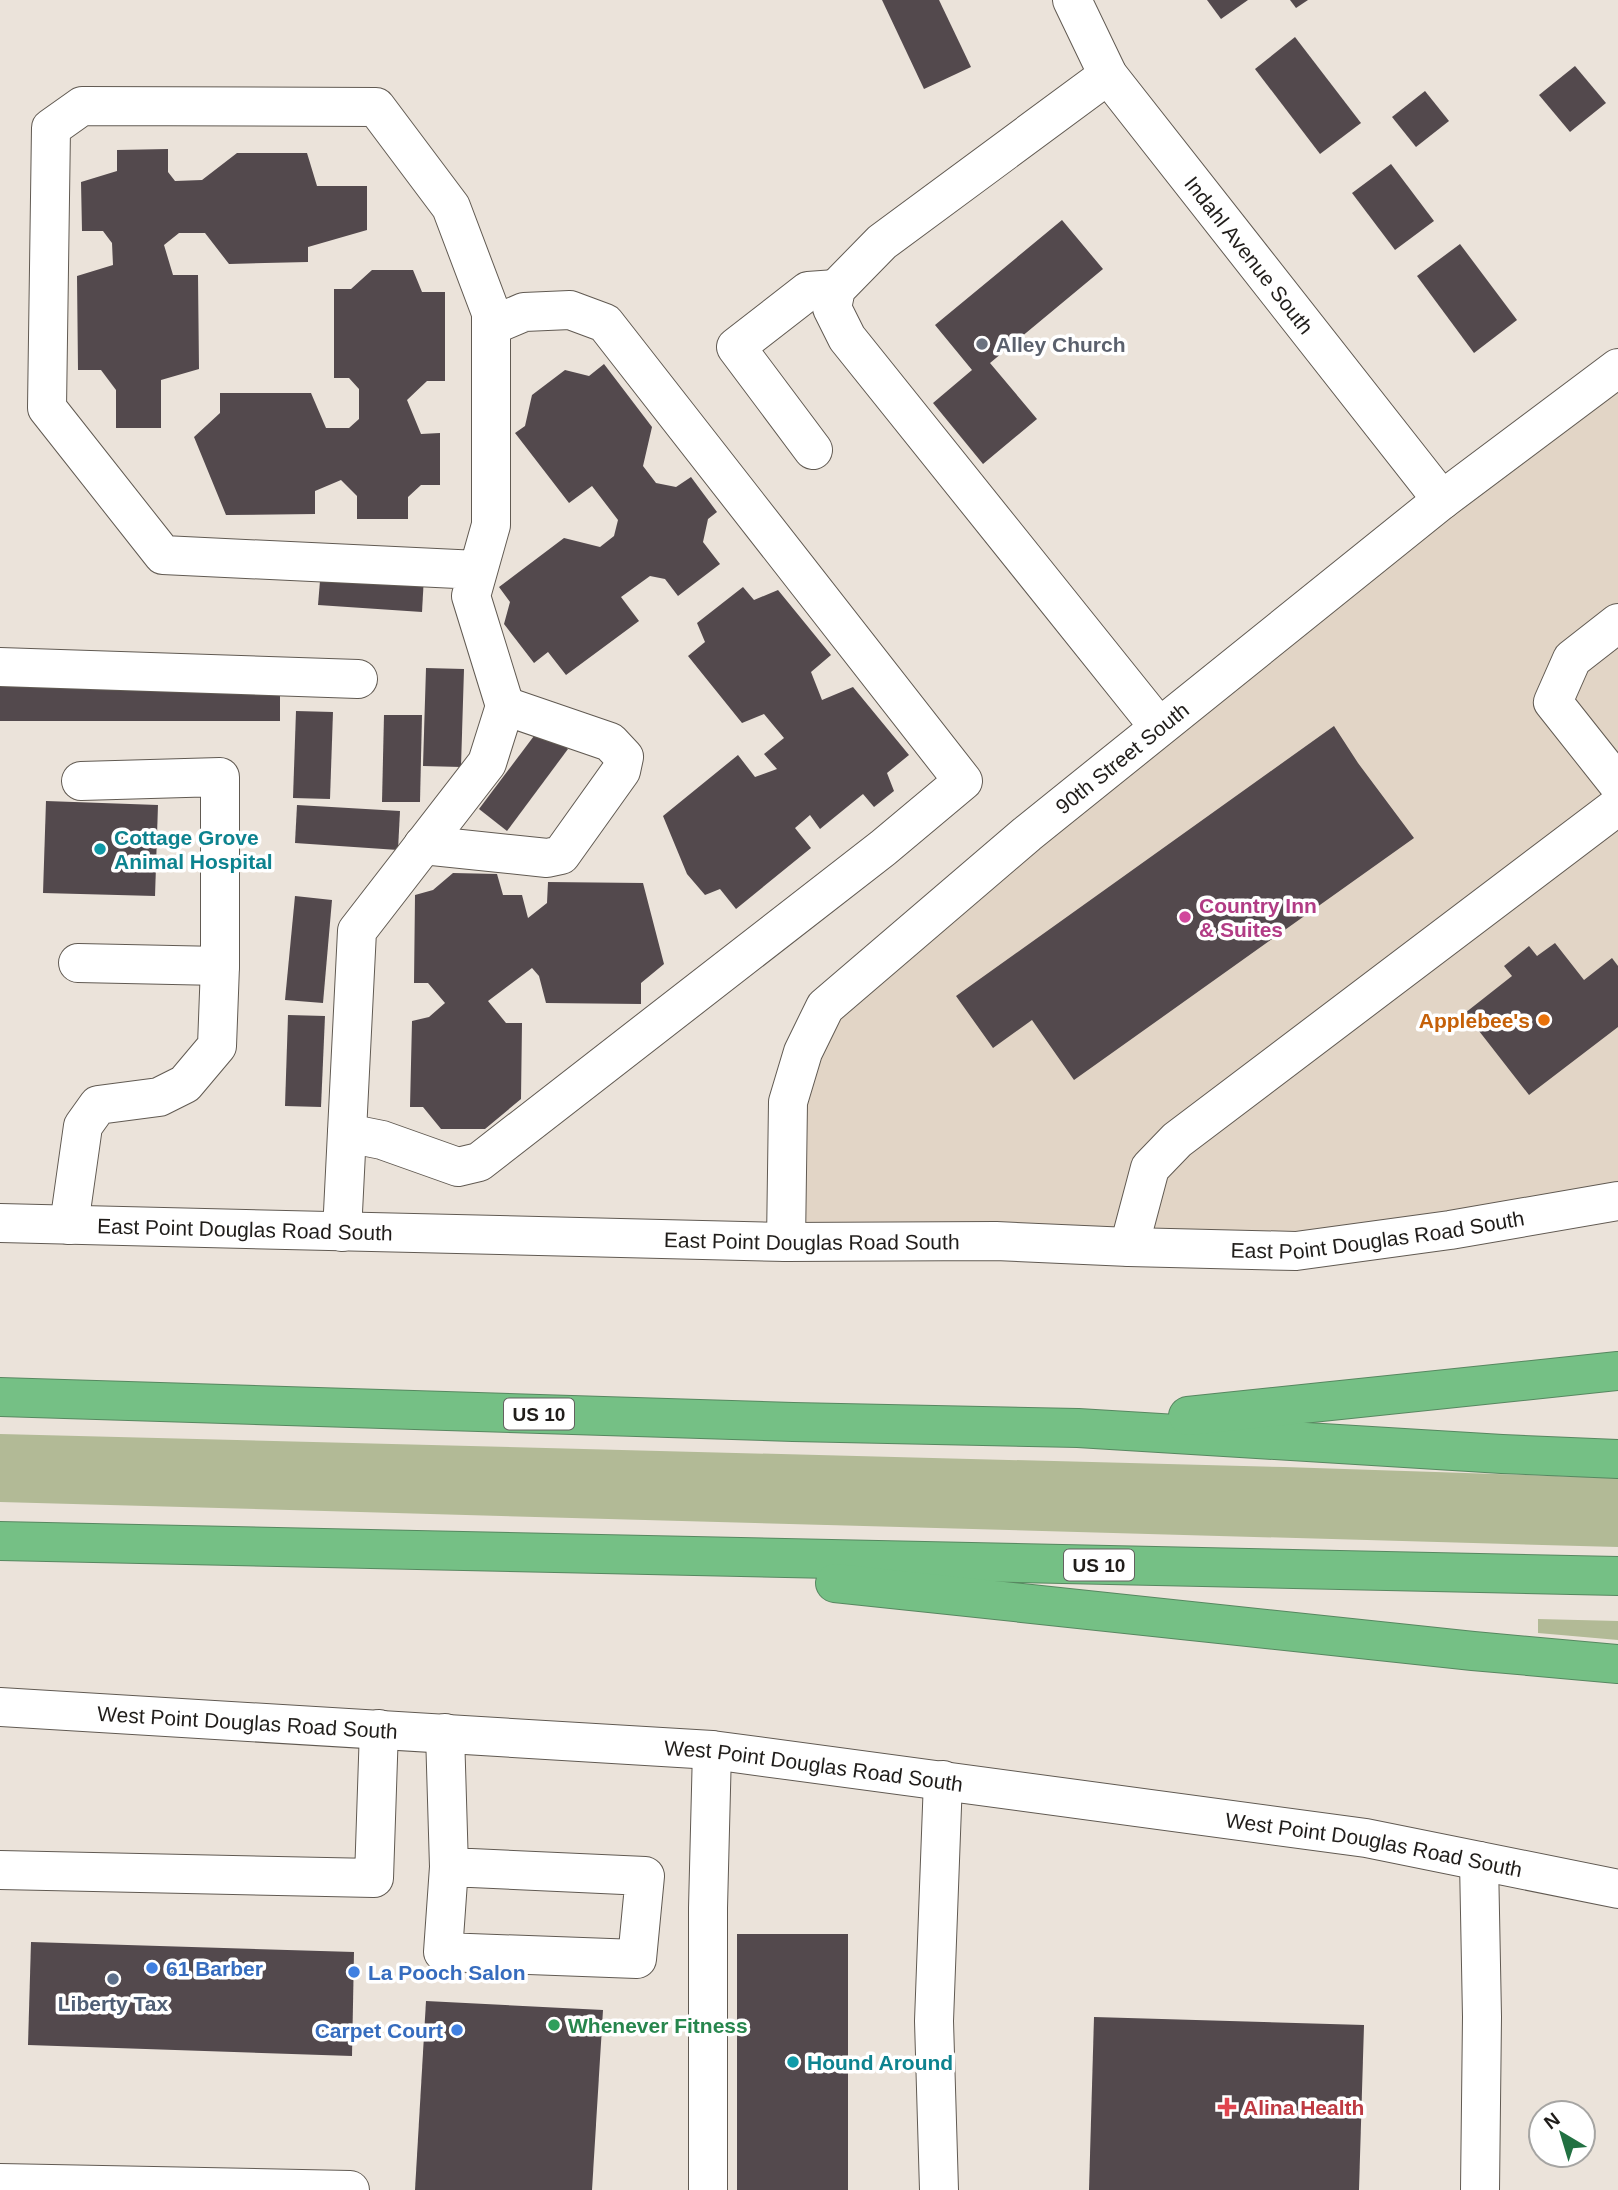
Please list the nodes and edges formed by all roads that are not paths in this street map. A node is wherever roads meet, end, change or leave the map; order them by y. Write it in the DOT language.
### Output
graph roads {
  1 [pos="1072,0"];
  2 [pos="1108,75"];
  3 [pos="836,289"];
  4 [pos="491,326"];
  5 [pos="1618,368"];
  6 [pos="813,450"];
  7 [pos="1442,500"];
  8 [pos="478,570"];
  9 [pos="1618,622"];
  10 [pos="0,667"];
  11 [pos="358,679"];
  12 [pos="505,706"];
  13 [pos="1159,727"];
  14 [pos="81,781"];
  15 [pos="1618,784"];
  16 [pos="1618,806"];
  17 [pos="423,845"];
  18 [pos="78,963"];
  19 [pos="219,965"];
  20 [pos="346,1133"];
  21 [pos="1618,1201"];
  22 [pos="0,1223"];
  23 [pos="69,1225"];
  24 [pos="342,1232"];
  25 [pos="786,1242"];
  26 [pos="1129,1247"];
  27 [pos="1618,1371"];
  28 [pos="0,1398"];
  29 [pos="1078,1428"];
  30 [pos="1618,1459"];
  31 [pos="0,1541"];
  32 [pos="579,1555"];
  33 [pos="1618,1576"];
  34 [pos="1618,1664"];
  35 [pos="0,1707"];
  36 [pos="379,1729"];
  37 [pos="445,1733"];
  38 [pos="712,1750"];
  39 [pos="943,1780"];
  40 [pos="1479,1861"];
  41 [pos="449,1867"];
  42 [pos="0,1870"];
  43 [pos="1618,1889"];
  44 [pos="0,2183"];
  45 [pos="350,2190"];
  46 [pos="708,2190"];
  47 [pos="939,2190"];
  48 [pos="1480,2190"];
  1 -- 2 [label="street, Indahl Avenue South"];
  2 -- 3 [label="street"];
  2 -- 7 [label="street, Indahl Avenue South"];
  3 -- 6 [label="street"];
  3 -- 13 [label="street"];
  4 -- 8 [label="street"];
  4 -- 8 [label="street"];
  4 -- 20 [label="street"];
  5 -- 7 [label="street, 90th Street South"];
  7 -- 13 [label="street, 90th Street South"];
  8 -- 12 [label="street"];
  9 -- 15 [label="street"];
  10 -- 11 [label="street"];
  12 -- 17 [label="street"];
  12 -- 17 [label="street"];
  13 -- 25 [label="street, 90th Street South"];
  14 -- 19 [label="street"];
  16 -- 26 [label="street"];
  17 -- 20 [label="street"];
  18 -- 19 [label="street"];
  19 -- 23 [label="street"];
  20 -- 24 [label="street"];
  21 -- 26 [label="street, East Point Douglas Road South"];
  22 -- 23 [label="street, East Point Douglas Road South"];
  23 -- 24 [label="street, East Point Douglas Road South"];
  24 -- 25 [label="street, East Point Douglas Road South"];
  25 -- 26 [label="street, East Point Douglas Road South"];
  27 -- 29 [label="highway"];
  28 -- 29 [label="highway, US 10"];
  29 -- 30 [label="highway, US 10"];
  31 -- 32 [label="highway, US 10"];
  32 -- 33 [label="highway, US 10"];
  32 -- 34 [label="highway"];
  35 -- 36 [label="street, West Point Douglas Road South"];
  36 -- 37 [label="street, West Point Douglas Road South"];
  36 -- 42 [label="street"];
  37 -- 38 [label="street, West Point Douglas Road South"];
  37 -- 41 [label="street"];
  38 -- 39 [label="street, West Point Douglas Road South"];
  38 -- 46 [label="street"];
  39 -- 40 [label="street, West Point Douglas Road South"];
  39 -- 47 [label="street"];
  40 -- 43 [label="street, West Point Douglas Road South"];
  40 -- 48 [label="street"];
  41 -- 41 [label="street"];
  44 -- 45 [label="street"];
}
